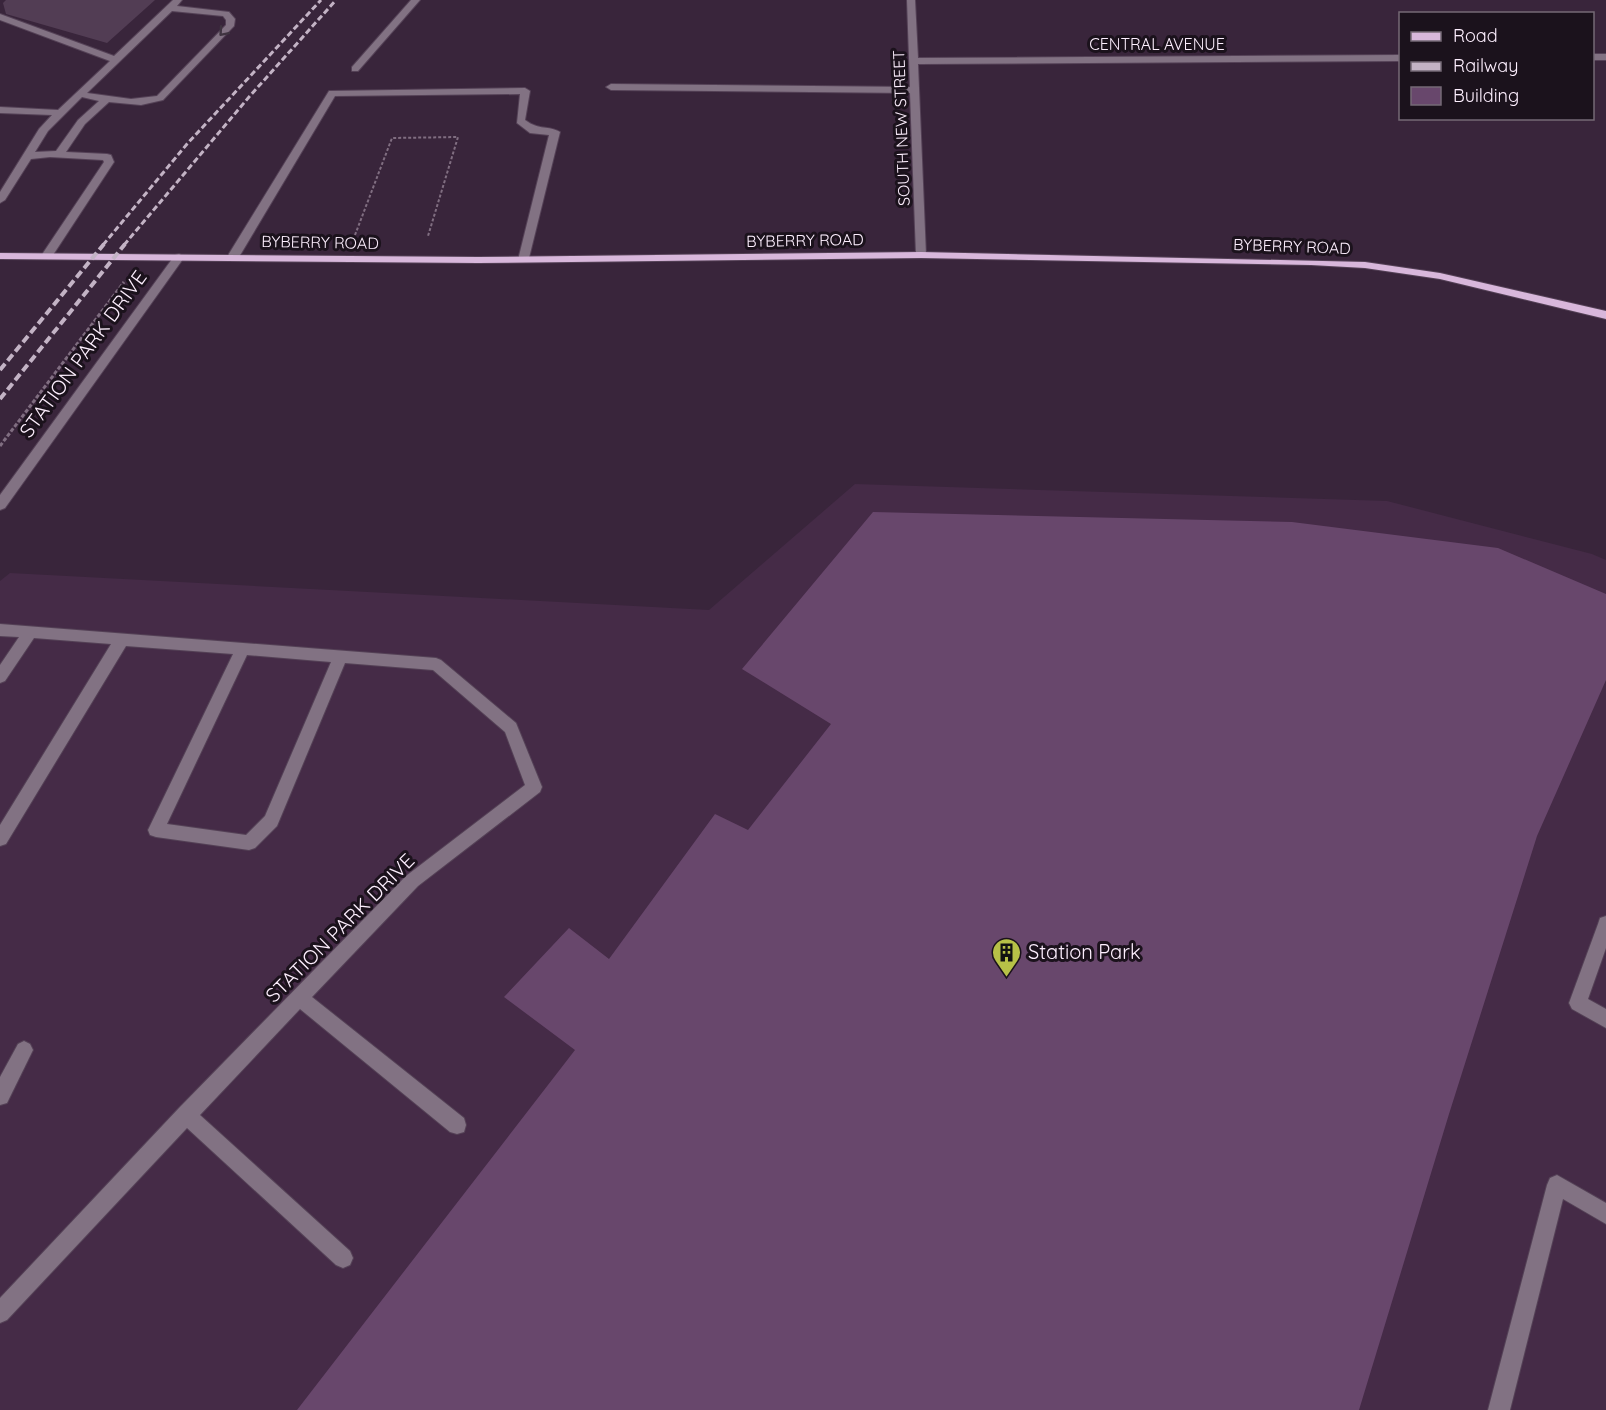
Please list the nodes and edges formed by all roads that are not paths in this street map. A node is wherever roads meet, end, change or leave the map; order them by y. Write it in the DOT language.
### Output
graph roads {
  1 [pos="178,0"];
  2 [pos="416,0"];
  3 [pos="911,0"];
  4 [pos="170,8"];
  5 [pos="3,20"];
  6 [pos="1399,58"];
  7 [pos="116,60"];
  8 [pos="913,61"];
  9 [pos="355,69"];
  10 [pos="612,87"];
  11 [pos="914,90"];
  12 [pos="80,94"];
  13 [pos="107,99"];
  14 [pos="0,110"];
  15 [pos="61,113"];
  16 [pos="59,154"];
  17 [pos="28,156"];
  18 [pos="0,200"];
  19 [pos="921,255"];
  20 [pos="0,256"];
  21 [pos="47,256"];
  22 [pos="179,257"];
  23 [pos="233,257"];
  24 [pos="524,260"];
  25 [pos="1606,315"];
  26 [pos="0,505"];
  27 [pos="0,630"];
  28 [pos="30,632"];
  29 [pos="122,639"];
  30 [pos="242,650"];
  31 [pos="340,657"];
  32 [pos="0,677"];
  33 [pos="0,839"];
  34 [pos="1606,924"];
  35 [pos="299,998"];
  36 [pos="1606,1019"];
  37 [pos="24,1050"];
  38 [pos="0,1096"];
  39 [pos="186,1115"];
  40 [pos="457,1125"];
  41 [pos="1606,1214"];
  42 [pos="343,1258"];
  43 [pos="0,1313"];
  44 [pos="1499,1410"];
  1 -- 4 [label="street"];
  2 -- 9 [label="street"];
  3 -- 8 [label="street, SOUTH NEW STREET"];
  4 -- 7 [label="street"];
  4 -- 13 [label="street, one-way"];
  5 -- 7 [label="street"];
  6 -- 8 [label="street, CENTRAL AVENUE"];
  7 -- 12 [label="street"];
  8 -- 11 [label="street, SOUTH NEW STREET"];
  10 -- 11 [label="street"];
  11 -- 19 [label="street, SOUTH NEW STREET"];
  12 -- 13 [label="street"];
  12 -- 15 [label="street"];
  13 -- 16 [label="street"];
  14 -- 15 [label="street"];
  15 -- 17 [label="street"];
  16 -- 17 [label="street"];
  16 -- 21 [label="street"];
  17 -- 18 [label="street"];
  19 -- 24 [label="main road, BYBERRY ROAD"];
  19 -- 25 [label="main road, BYBERRY ROAD"];
  20 -- 21 [label="main road, BYBERRY ROAD"];
  21 -- 22 [label="main road, BYBERRY ROAD"];
  22 -- 23 [label="main road, BYBERRY ROAD"];
  22 -- 26 [label="street, STATION PARK DRIVE"];
  23 -- 24 [label="main road, BYBERRY ROAD"];
  23 -- 24 [label="street"];
  27 -- 28 [label="street, STATION PARK DRIVE"];
  28 -- 29 [label="street, STATION PARK DRIVE"];
  28 -- 32 [label="street"];
  29 -- 30 [label="street, STATION PARK DRIVE"];
  29 -- 33 [label="street"];
  30 -- 31 [label="street, STATION PARK DRIVE"];
  30 -- 31 [label="street"];
  31 -- 35 [label="street, STATION PARK DRIVE"];
  34 -- 36 [label="street"];
  35 -- 39 [label="street, STATION PARK DRIVE"];
  35 -- 40 [label="street"];
  37 -- 38 [label="street"];
  39 -- 42 [label="street"];
  39 -- 43 [label="street, STATION PARK DRIVE"];
  41 -- 44 [label="street"];
}
